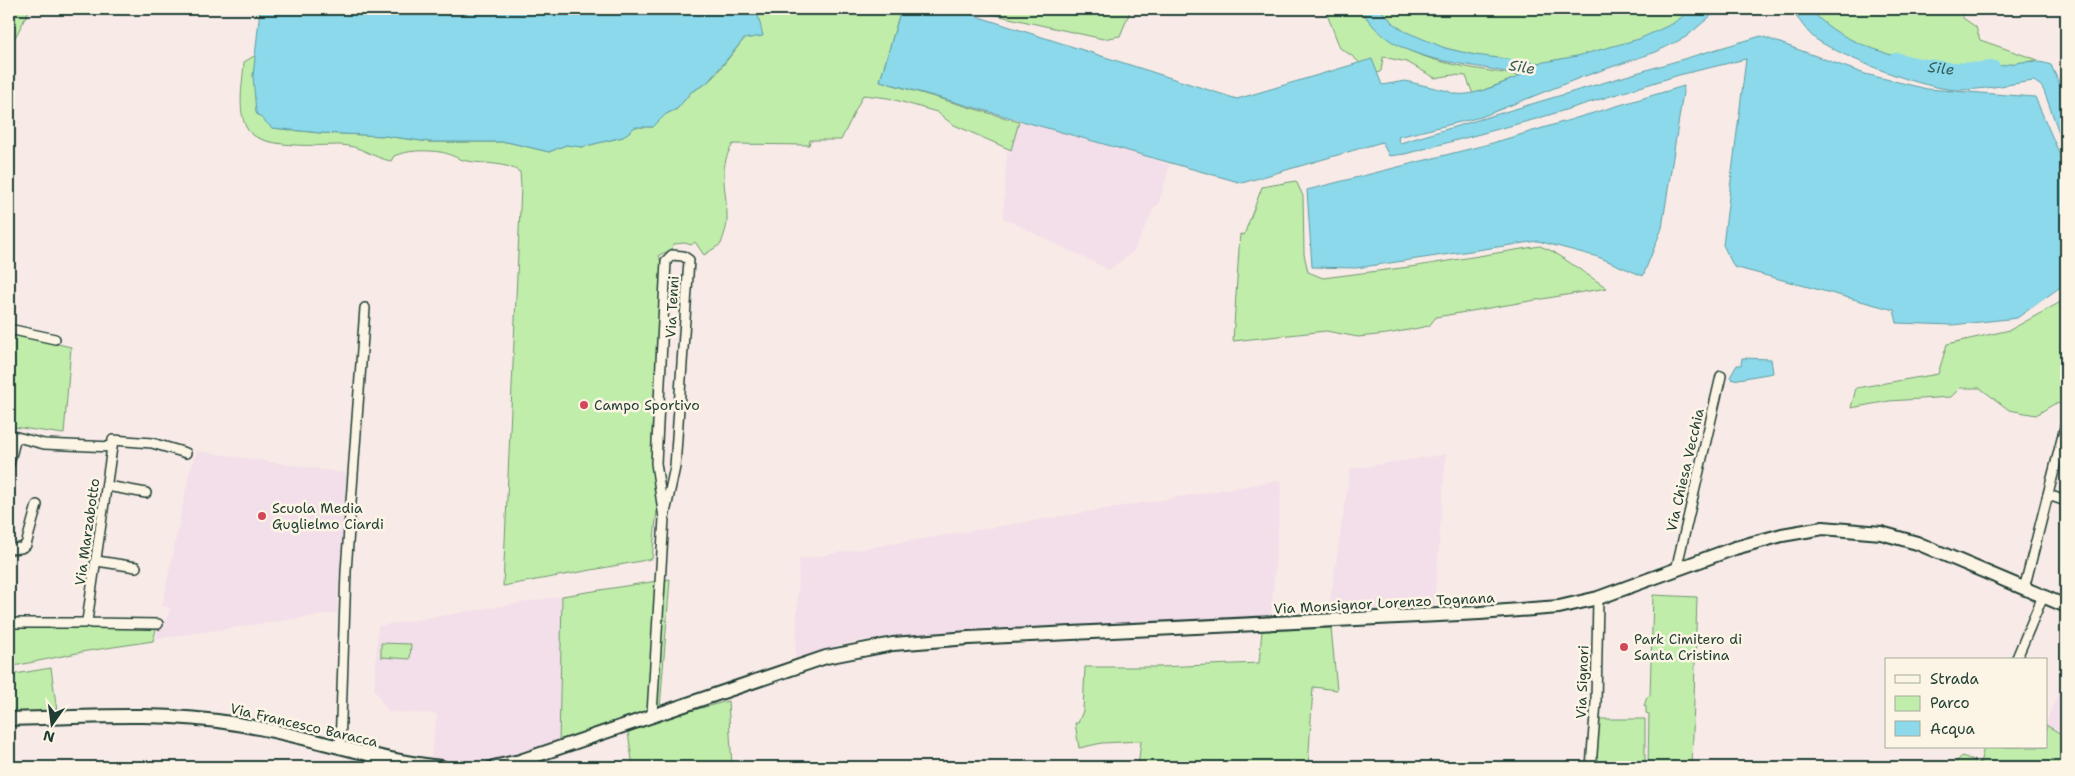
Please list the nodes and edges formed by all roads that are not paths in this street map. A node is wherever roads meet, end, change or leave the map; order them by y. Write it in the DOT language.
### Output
graph roads {
  1 [pos="365,308"];
  2 [pos="9,329"];
  3 [pos="55,339"];
  4 [pos="1721,376"];
  5 [pos="2066,423"];
  6 [pos="12,436"];
  7 [pos="112,447"];
  8 [pos="186,453"];
  9 [pos="9,464"];
  10 [pos="658,478"];
  11 [pos="672,480"];
  12 [pos="107,486"];
  13 [pos="146,493"];
  14 [pos="2048,495"];
  15 [pos="2066,500"];
  16 [pos="37,505"];
  17 [pos="664,518"];
  18 [pos="9,549"];
  19 [pos="97,561"];
  20 [pos="136,567"];
  21 [pos="1676,570"];
  22 [pos="2024,589"];
  23 [pos="2043,596"];
  24 [pos="1598,598"];
  25 [pos="2066,606"];
  26 [pos="87,621"];
  27 [pos="9,623"];
  28 [pos="158,624"];
  29 [pos="2017,658"];
  30 [pos="652,714"];
  31 [pos="9,719"];
  32 [pos="340,749"];
  33 [pos="372,762"];
  34 [pos="442,767"];
  35 [pos="493,767"];
  36 [pos="1591,767"];
  1 -- 32 [label="street"];
  2 -- 3 [label="street"];
  4 -- 21 [label="street, Via Chiesa Vecchia"];
  5 -- 14 [label="street"];
  6 -- 7 [label="street"];
  6 -- 9 [label="street"];
  7 -- 8 [label="street"];
  7 -- 12 [label="street, Via Marzabotto"];
  10 -- 11 [label="street"];
  10 -- 11 [label="street, Via Tenni"];
  10 -- 17 [label="street, Via Tenni"];
  11 -- 17 [label="street, Via Tenni"];
  12 -- 13 [label="street"];
  12 -- 19 [label="street, Via Marzabotto"];
  14 -- 15 [label="street"];
  14 -- 22 [label="street"];
  16 -- 18 [label="street"];
  17 -- 30 [label="street, Via Tenni"];
  19 -- 20 [label="street"];
  19 -- 26 [label="street, Via Marzabotto"];
  21 -- 22 [label="street, Via Monsignor Lorenzo Tognana"];
  21 -- 24 [label="street, Via Monsignor Lorenzo Tognana"];
  22 -- 23 [label="street, Via Monsignor Lorenzo Tognana"];
  23 -- 25 [label="street, Via Monsignor Lorenzo Tognana"];
  23 -- 29 [label="street"];
  24 -- 30 [label="street, Via Monsignor Lorenzo Tognana"];
  24 -- 36 [label="street, Via Signori"];
  26 -- 27 [label="street"];
  26 -- 28 [label="street"];
  30 -- 35 [label="street"];
  31 -- 32 [label="street, Via Francesco Baracca"];
  32 -- 33 [label="street, Via Francesco Baracca"];
  33 -- 34 [label="street, Via Francesco Baracca"];
}
